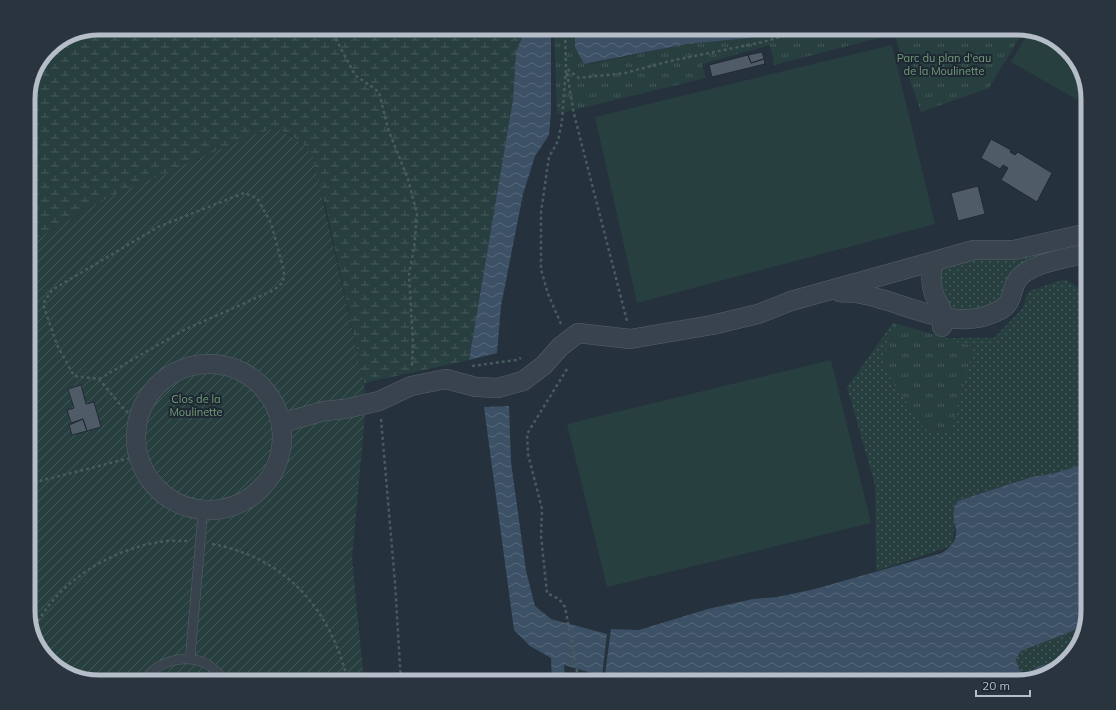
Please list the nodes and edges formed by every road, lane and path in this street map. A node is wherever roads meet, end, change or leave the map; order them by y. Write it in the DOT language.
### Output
graph roads {
  1 [pos="334,35"];
  2 [pos="565,35"];
  3 [pos="787,35"];
  4 [pos="566,68"];
  5 [pos="1081,235"];
  6 [pos="1081,255"];
  7 [pos="934,262"];
  8 [pos="831,292"];
  9 [pos="943,324"];
  10 [pos="567,334"];
  11 [pos="630,339"];
  12 [pos="99,379"];
  13 [pos="411,386"];
  14 [pos="379,401"];
  15 [pos="137,421"];
  16 [pos="281,424"];
  17 [pos="138,456"];
  18 [pos="35,482"];
  19 [pos="203,510"];
  20 [pos="190,659"];
  21 [pos="150,675"];
  22 [pos="220,675"];
  23 [pos="401,675"];
  24 [pos="578,675"];
  1 -- 13 [label="path"];
  2 -- 4 [label="path"];
  3 -- 4 [label="path"];
  4 -- 10 [label="path"];
  4 -- 11 [label="path"];
  5 -- 7 [label="street"];
  6 -- 9 [label="street"];
  7 -- 8 [label="street"];
  7 -- 9 [label="street"];
  8 -- 9 [label="street"];
  8 -- 11 [label="street"];
  10 -- 11 [label="street"];
  10 -- 13 [label="street"];
  10 -- 24 [label="path"];
  12 -- 12 [label="path"];
  12 -- 15 [label="path"];
  13 -- 14 [label="street"];
  14 -- 16 [label="street"];
  14 -- 23 [label="path"];
  15 -- 16 [label="street"];
  15 -- 17 [label="street"];
  16 -- 19 [label="street"];
  17 -- 18 [label="path"];
  17 -- 19 [label="street"];
  19 -- 20 [label="lane"];
  20 -- 21 [label="lane"];
  20 -- 22 [label="lane"];
}
